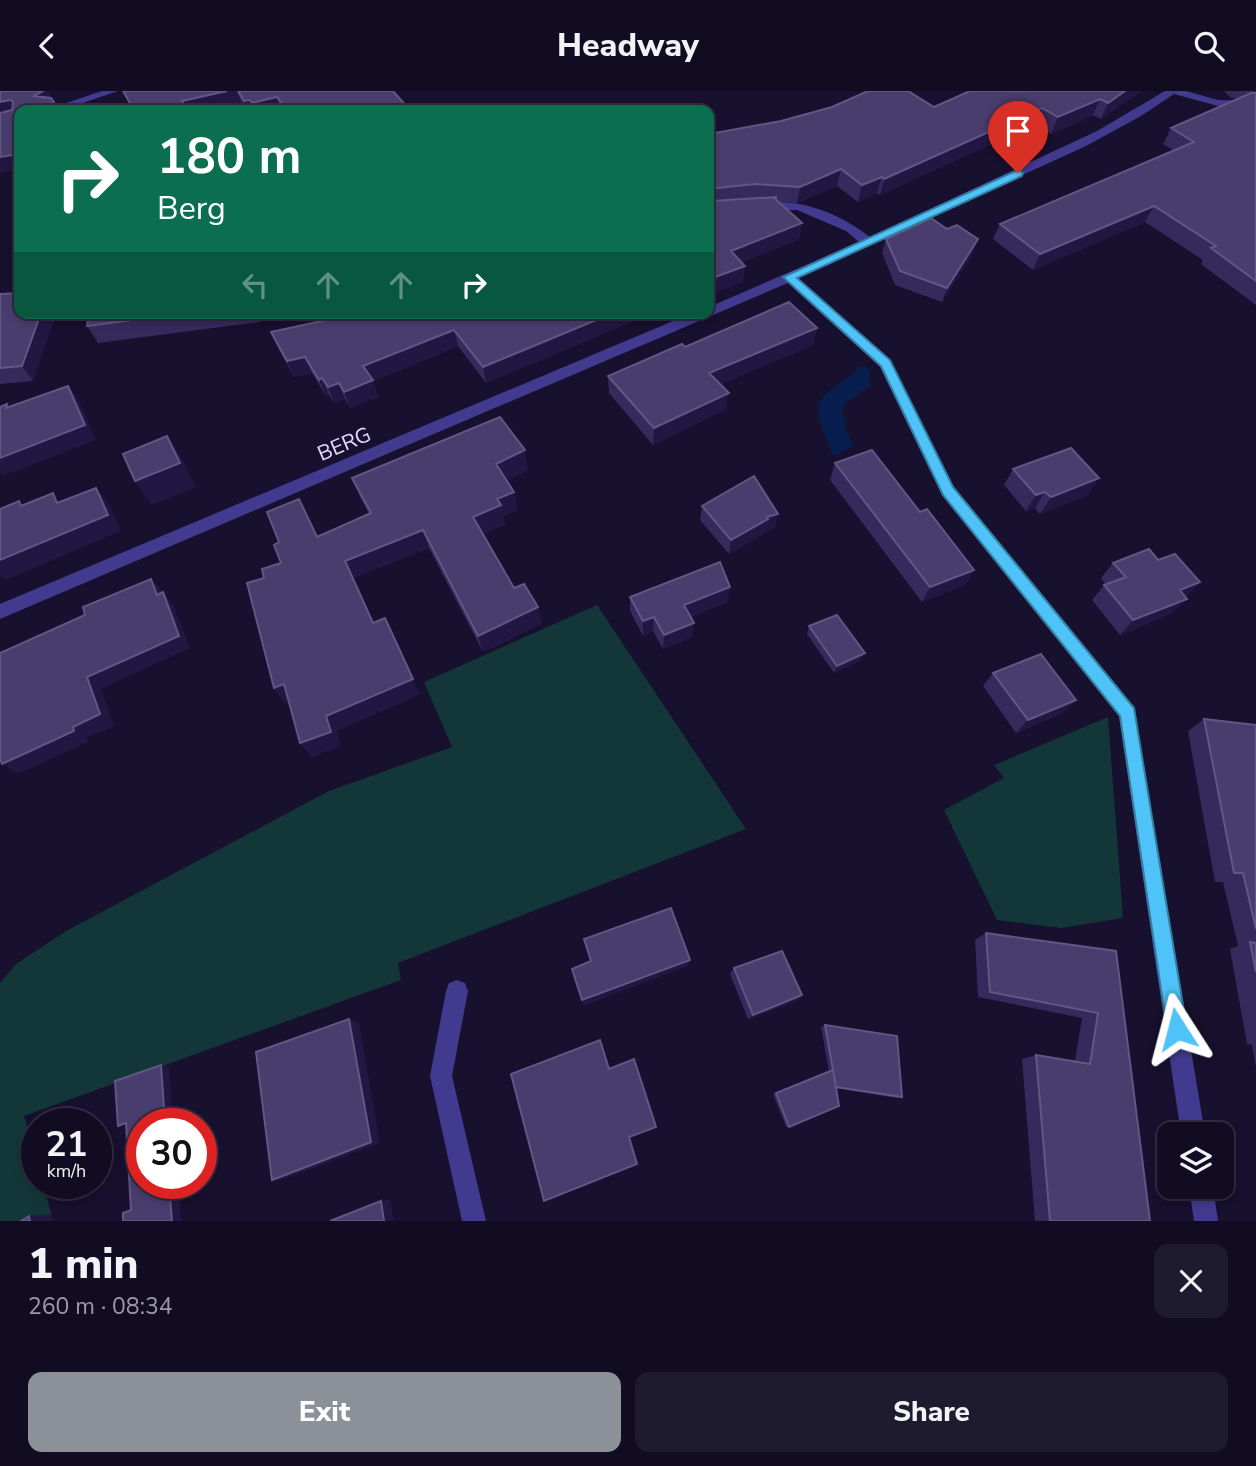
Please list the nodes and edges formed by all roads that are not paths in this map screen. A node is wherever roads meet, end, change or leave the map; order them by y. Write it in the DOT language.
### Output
graph roads {
  1 [pos="113,91"];
  2 [pos="1173,91"];
  3 [pos="1256,104"];
  4 [pos="67,105"];
  5 [pos="742,208"];
  6 [pos="869,243"];
  7 [pos="789,277"];
  8 [pos="714,309"];
  9 [pos="691,319"];
  10 [pos="0,612"];
  11 [pos="457,991"];
  12 [pos="1191,1122"];
  13 [pos="1203,1199"];
  14 [pos="474,1221"];
  15 [pos="1206,1221"];
  1 -- 4 [label="street"];
  2 -- 3 [label="street"];
  2 -- 6 [label="street, BERG"];
  5 -- 6 [label="street"];
  6 -- 7 [label="street, BERG"];
  7 -- 8 [label="street, BERG"];
  7 -- 12 [label="street"];
  9 -- 10 [label="street, BERG"];
  11 -- 14 [label="street"];
  13 -- 15 [label="street"];
}
